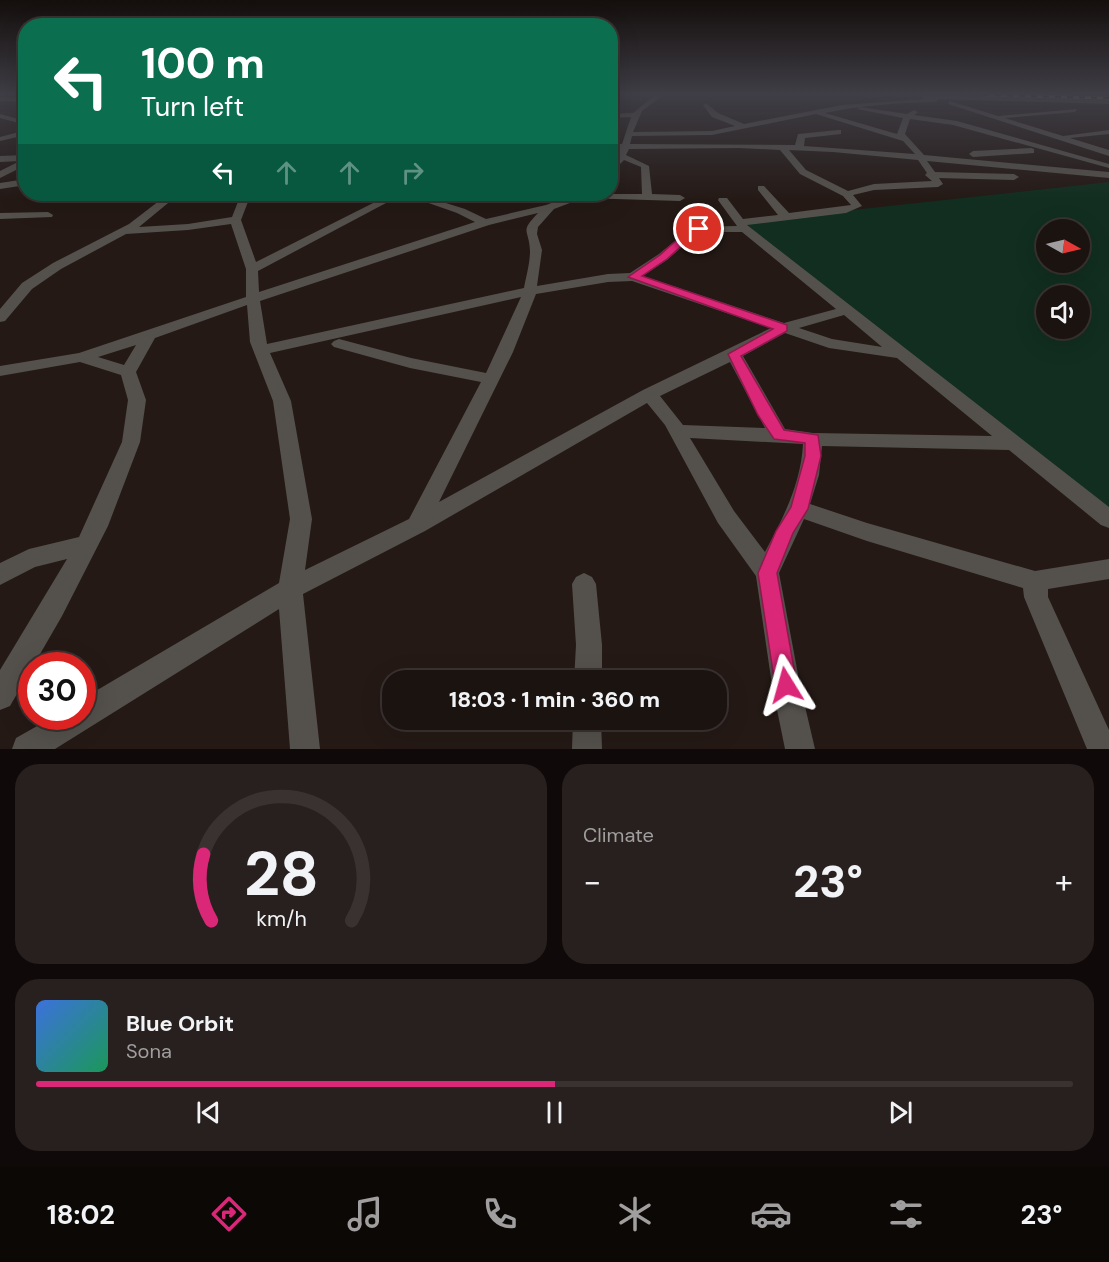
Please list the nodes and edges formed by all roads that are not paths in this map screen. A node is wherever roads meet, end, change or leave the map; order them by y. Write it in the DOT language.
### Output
graph roads {
  1 [pos="631,130"];
  2 [pos="725,130"];
  3 [pos="804,130"];
  4 [pos="876,130"];
  5 [pos="902,130"];
  6 [pos="978,130"];
  7 [pos="1036,130"];
  8 [pos="838,132"];
  9 [pos="1109,132"];
  10 [pos="18,134"];
  11 [pos="630,134"];
  12 [pos="815,134"];
  13 [pos="1060,137"];
  14 [pos="0,139"];
  15 [pos="906,139"];
  16 [pos="618,147"];
  17 [pos="627,147"];
  18 [pos="782,147"];
  19 [pos="798,148"];
  20 [pos="1047,150"];
  21 [pos="1109,153"];
  22 [pos="920,157"];
  23 [pos="622,158"];
  24 [pos="0,159"];
  25 [pos="18,160"];
  26 [pos="959,161"];
  27 [pos="618,162"];
  28 [pos="18,165"];
  29 [pos="1109,166"];
  30 [pos="930,175"];
  31 [pos="0,176"];
  32 [pos="1109,176"];
  33 [pos="1014,177"];
  34 [pos="18,183"];
  35 [pos="0,186"];
  36 [pos="761,188"];
  37 [pos="848,194"];
  38 [pos="618,196"];
  39 [pos="647,197"];
  40 [pos="680,198"];
  41 [pos="723,200"];
  42 [pos="165,201"];
  43 [pos="243,201"];
  44 [pos="384,201"];
  45 [pos="428,201"];
  46 [pos="566,201"];
  47 [pos="550,207"];
  48 [pos="48,214"];
  49 [pos="0,216"];
  50 [pos="786,217"];
  51 [pos="236,220"];
  52 [pos="485,223"];
  53 [pos="743,226"];
  54 [pos="124,231"];
  55 [pos="252,268"];
  56 [pos="633,277"];
  57 [pos="530,291"];
  58 [pos="0,295"];
  59 [pos="17,298"];
  60 [pos="254,299"];
  61 [pos="848,310"];
  62 [pos="0,318"];
  63 [pos="783,328"];
  64 [pos="150,334"];
  65 [pos="339,344"];
  66 [pos="261,350"];
  67 [pos="734,354"];
  68 [pos="901,354"];
  69 [pos="81,357"];
  70 [pos="0,371"];
  71 [pos="128,372"];
  72 [pos="491,379"];
  73 [pos="649,394"];
  74 [pos="676,431"];
  75 [pos="779,435"];
  76 [pos="813,439"];
  77 [pos="1011,443"];
  78 [pos="799,509"];
  79 [pos="1109,519"];
  80 [pos="417,525"];
  81 [pos="87,545"];
  82 [pos="1109,569"];
  83 [pos="767,573"];
  84 [pos="0,575"];
  85 [pos="1035,581"];
  86 [pos="584,584"];
  87 [pos="290,589"];
  88 [pos="588,670"];
  89 [pos="0,696"];
  90 [pos="96,707"];
  91 [pos="58,730"];
  92 [pos="587,730"];
  93 [pos="27,749"];
  94 [pos="305,749"];
  95 [pos="587,749"];
  96 [pos="800,749"];
  97 [pos="1102,749"];
  1 -- 11 [label="street"];
  2 -- 11 [label="street"];
  3 -- 12 [label="street"];
  4 -- 15 [label="street"];
  5 -- 15 [label="street"];
  6 -- 20 [label="street"];
  7 -- 13 [label="street"];
  8 -- 12 [label="street"];
  9 -- 13 [label="street"];
  10 -- 14 [label="street"];
  11 -- 17 [label="street"];
  12 -- 19 [label="street"];
  13 -- 21 [label="street"];
  15 -- 22 [label="street"];
  16 -- 17 [label="street"];
  17 -- 18 [label="street"];
  17 -- 23 [label="street"];
  18 -- 19 [label="street"];
  18 -- 37 [label="street"];
  19 -- 22 [label="street"];
  20 -- 26 [label="street"];
  20 -- 29 [label="street"];
  22 -- 26 [label="street"];
  22 -- 30 [label="street"];
  23 -- 27 [label="street"];
  23 -- 39 [label="street"];
  24 -- 25 [label="street"];
  26 -- 32 [label="street"];
  28 -- 31 [label="street"];
  30 -- 33 [label="street"];
  30 -- 37 [label="street"];
  34 -- 35 [label="street"];
  36 -- 50 [label="street"];
  37 -- 50 [label="street"];
  38 -- 39 [label="street"];
  39 -- 40 [label="street"];
  41 -- 53 [label="street"];
  42 -- 54 [label="street"];
  43 -- 51 [label="street"];
  44 -- 55 [label="street"];
  45 -- 52 [label="street"];
  46 -- 47 [label="street"];
  47 -- 52 [label="street"];
  47 -- 57 [label="street"];
  48 -- 49 [label="street"];
  50 -- 53 [label="street"];
  51 -- 54 [label="street"];
  51 -- 55 [label="street"];
  52 -- 60 [label="street"];
  53 -- 56 [label="street"];
  53 -- 61 [label="street"];
  54 -- 59 [label="street"];
  55 -- 60 [label="street"];
  56 -- 57 [label="street"];
  56 -- 63 [label="street"];
  57 -- 66 [label="street"];
  57 -- 72 [label="street"];
  58 -- 59 [label="street"];
  59 -- 62 [label="street"];
  60 -- 64 [label="street"];
  60 -- 66 [label="street"];
  61 -- 63 [label="street"];
  61 -- 68 [label="street"];
  63 -- 67 [label="street"];
  63 -- 68 [label="street"];
  64 -- 69 [label="street"];
  64 -- 71 [label="street"];
  65 -- 72 [label="street"];
  66 -- 87 [label="street"];
  67 -- 73 [label="street"];
  67 -- 75 [label="street"];
  68 -- 77 [label="street"];
  69 -- 70 [label="street"];
  69 -- 71 [label="street"];
  71 -- 81 [label="street"];
  72 -- 80 [label="street"];
  73 -- 74 [label="street"];
  73 -- 80 [label="street"];
  74 -- 75 [label="street"];
  74 -- 83 [label="street"];
  75 -- 76 [label="street"];
  76 -- 77 [label="street"];
  76 -- 78 [label="street"];
  77 -- 79 [label="street"];
  78 -- 83 [label="street"];
  78 -- 85 [label="street"];
  80 -- 87 [label="street"];
  81 -- 84 [label="street"];
  81 -- 89 [label="street"];
  82 -- 85 [label="street"];
  83 -- 96 [label="street"];
  85 -- 97 [label="street"];
  86 -- 88 [label="street"];
  87 -- 90 [label="street"];
  87 -- 94 [label="street"];
  91 -- 93 [label="street"];
  92 -- 95 [label="street"];
}
